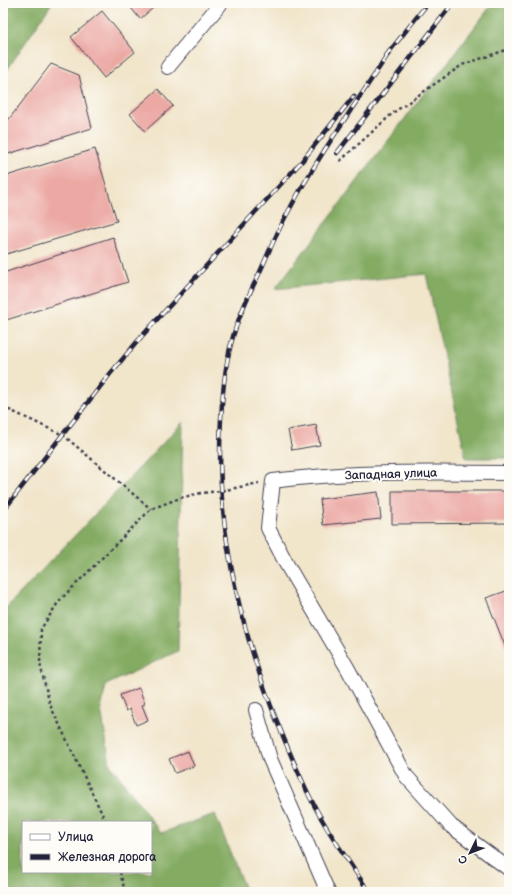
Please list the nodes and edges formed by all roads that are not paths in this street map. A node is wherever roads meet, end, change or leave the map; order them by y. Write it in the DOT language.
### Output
graph roads {
  1 [pos="221,3"];
  2 [pos="168,67"];
  3 [pos="509,473"];
  4 [pos="256,710"];
  5 [pos="509,869"];
  6 [pos="328,892"];
  1 -- 2 [label="street"];
  3 -- 5 [label="street, Западная улица"];
  4 -- 6 [label="street"];
}
